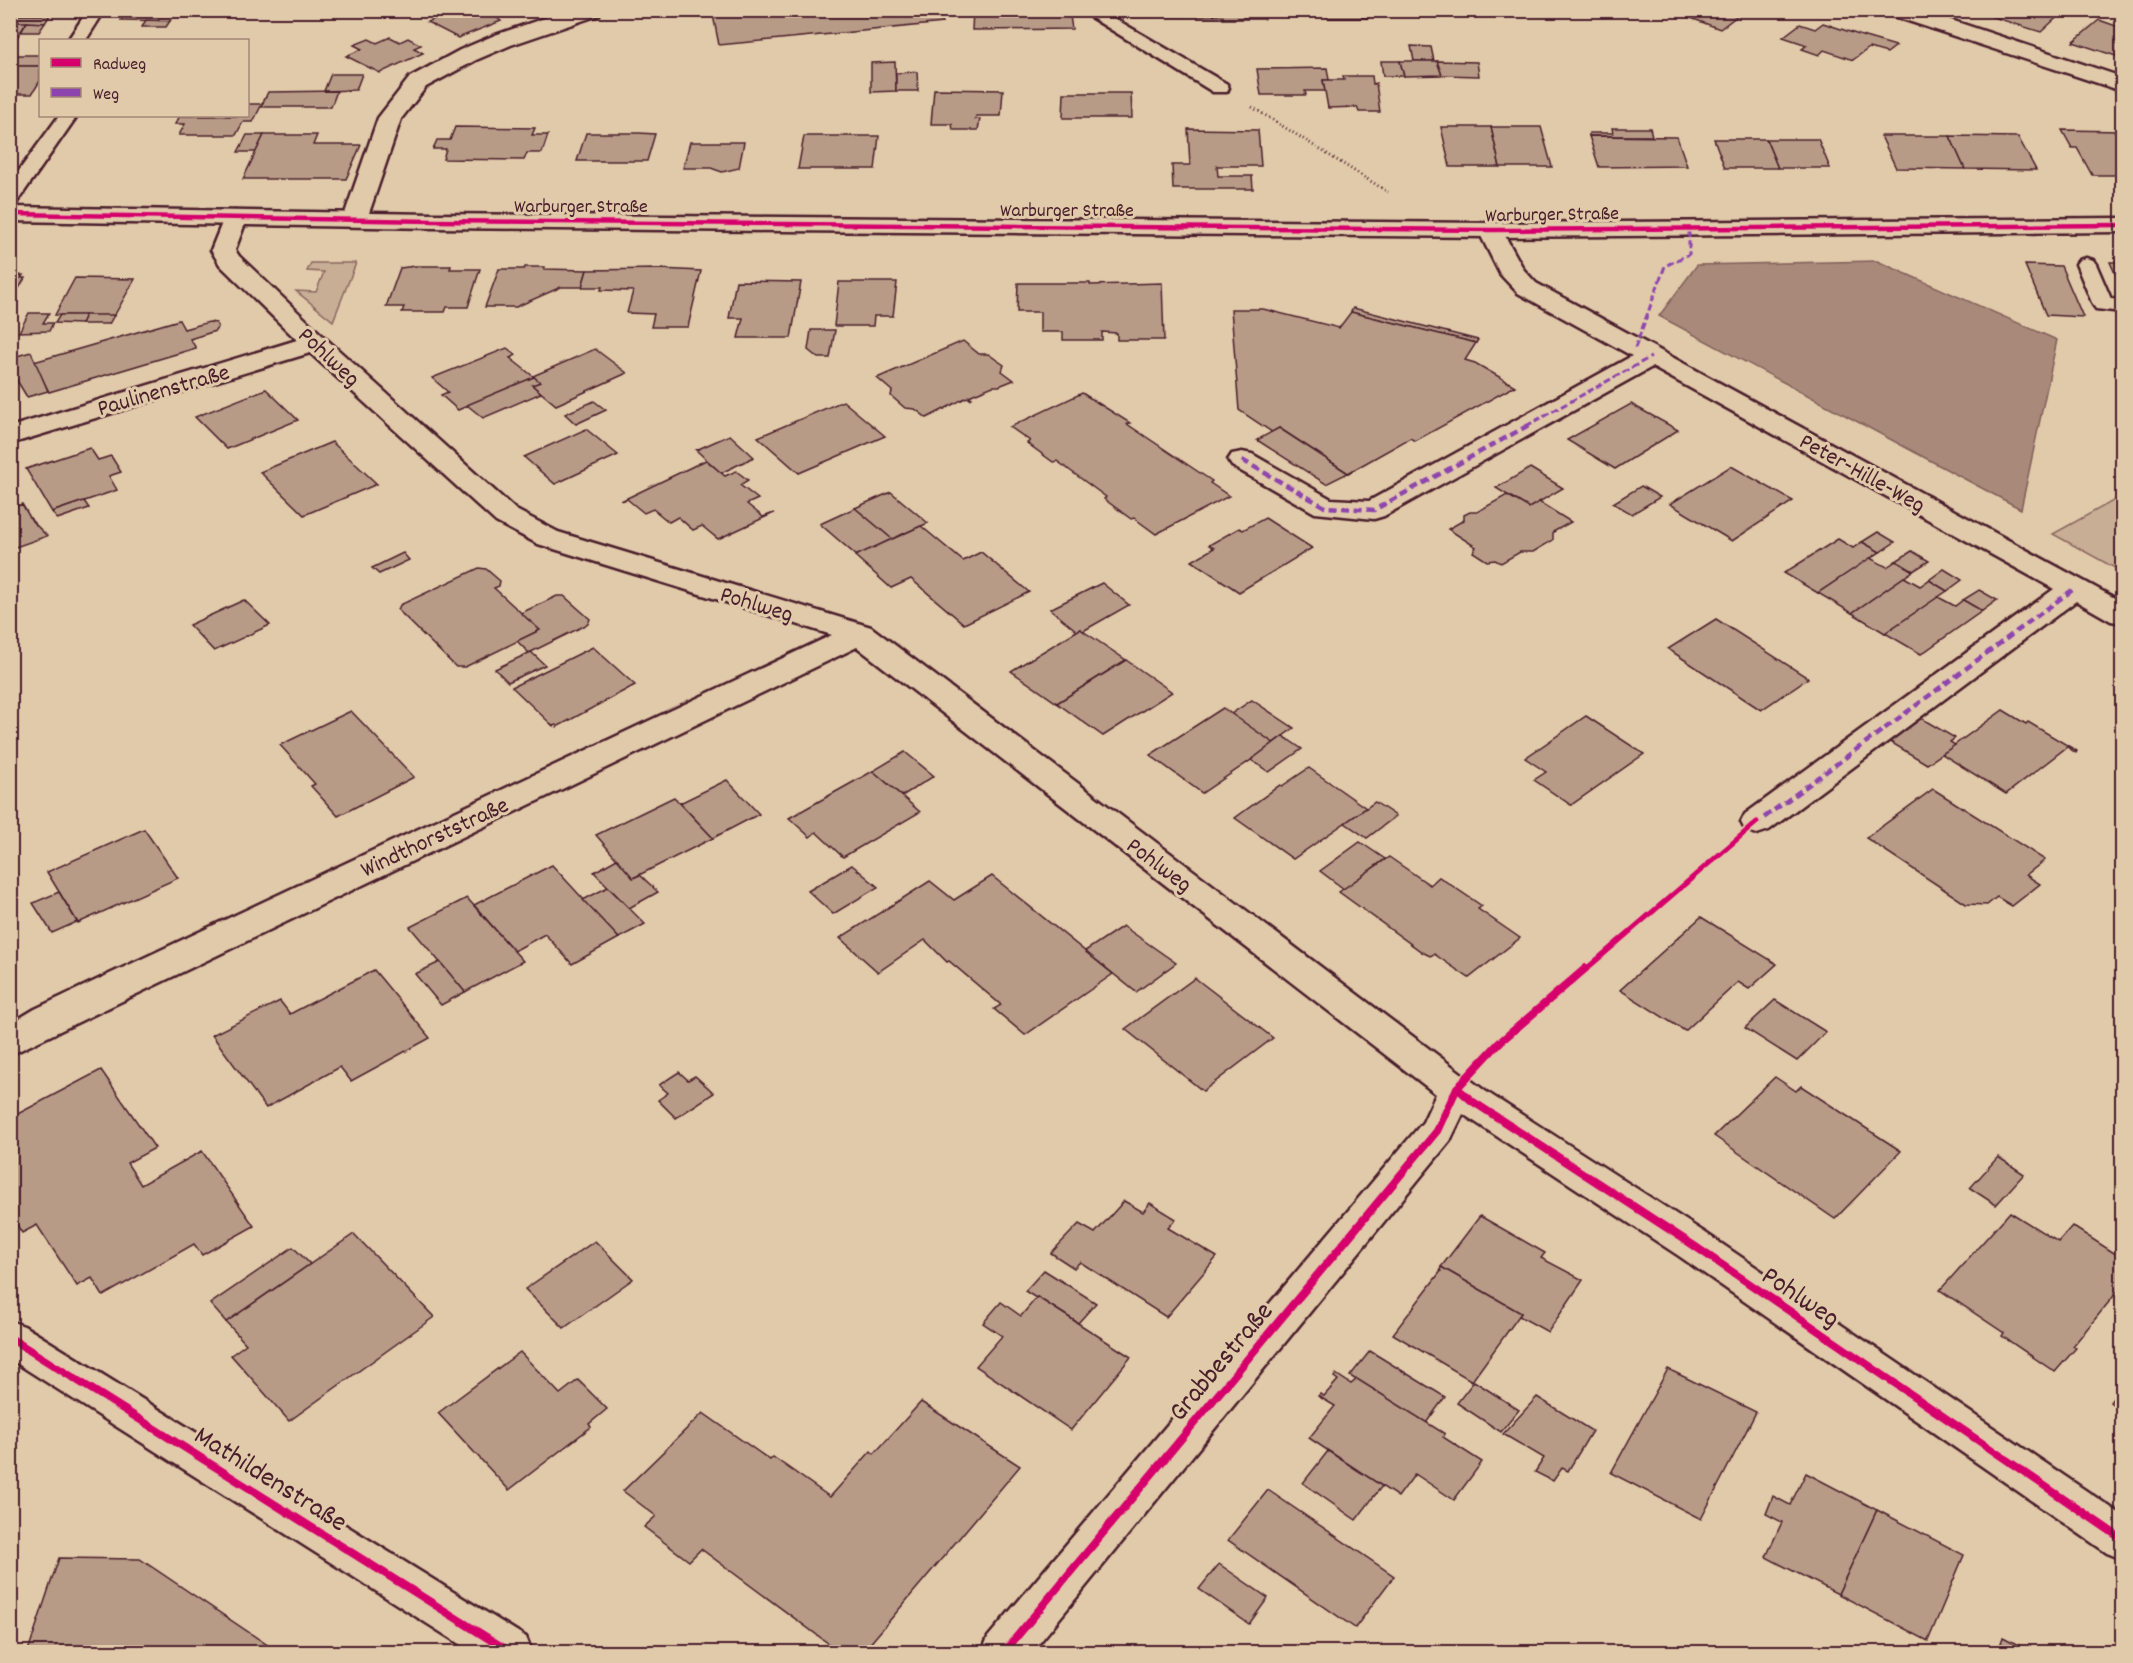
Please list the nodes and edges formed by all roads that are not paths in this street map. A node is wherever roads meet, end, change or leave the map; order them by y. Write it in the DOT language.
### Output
graph roads {
  1 [pos="97,10"];
  2 [pos="591,10"];
  3 [pos="1087,10"];
  4 [pos="1898,10"];
  5 [pos="78,39"];
  6 [pos="2122,84"];
  7 [pos="1220,88"];
  8 [pos="67,117"];
  9 [pos="10,198"];
  10 [pos="10,213"];
  11 [pos="235,218"];
  12 [pos="355,219"];
  13 [pos="2122,225"];
  14 [pos="1490,230"];
  15 [pos="2086,264"];
  16 [pos="2122,306"];
  17 [pos="315,343"];
  18 [pos="1651,357"];
  19 [pos="10,436"];
  20 [pos="1242,460"];
  21 [pos="2075,588"];
  22 [pos="2122,614"];
  23 [pos="860,634"];
  24 [pos="1757,822"];
  25 [pos="10,1041"];
  26 [pos="1457,1088"];
  27 [pos="10,1338"];
  28 [pos="2122,1539"];
  29 [pos="1012,1648"];
  30 [pos="510,1653"];
  1 -- 5 [label="lane"];
  2 -- 12 [label="street"];
  3 -- 7 [label="lane"];
  4 -- 6 [label="street"];
  8 -- 9 [label="lane"];
  10 -- 11 [label="street, Warburger Straße"];
  11 -- 12 [label="street, Warburger Straße"];
  11 -- 17 [label="street, Pohlweg"];
  12 -- 14 [label="street, Warburger Straße"];
  13 -- 14 [label="street, Warburger Straße"];
  14 -- 18 [label="street, Peter-Hille-Weg"];
  15 -- 16 [label="lane"];
  17 -- 19 [label="street, Paulinenstraße"];
  17 -- 23 [label="street, Pohlweg"];
  18 -- 20 [label="street"];
  18 -- 21 [label="street, Peter-Hille-Weg"];
  21 -- 22 [label="street, Peter-Hille-Weg"];
  21 -- 24 [label="street"];
  23 -- 25 [label="street, Windthorststraße"];
  23 -- 26 [label="street, Pohlweg"];
  26 -- 28 [label="street, Pohlweg"];
  26 -- 29 [label="street, Grabbestraße"];
  27 -- 30 [label="street, Mathildenstraße"];
}
